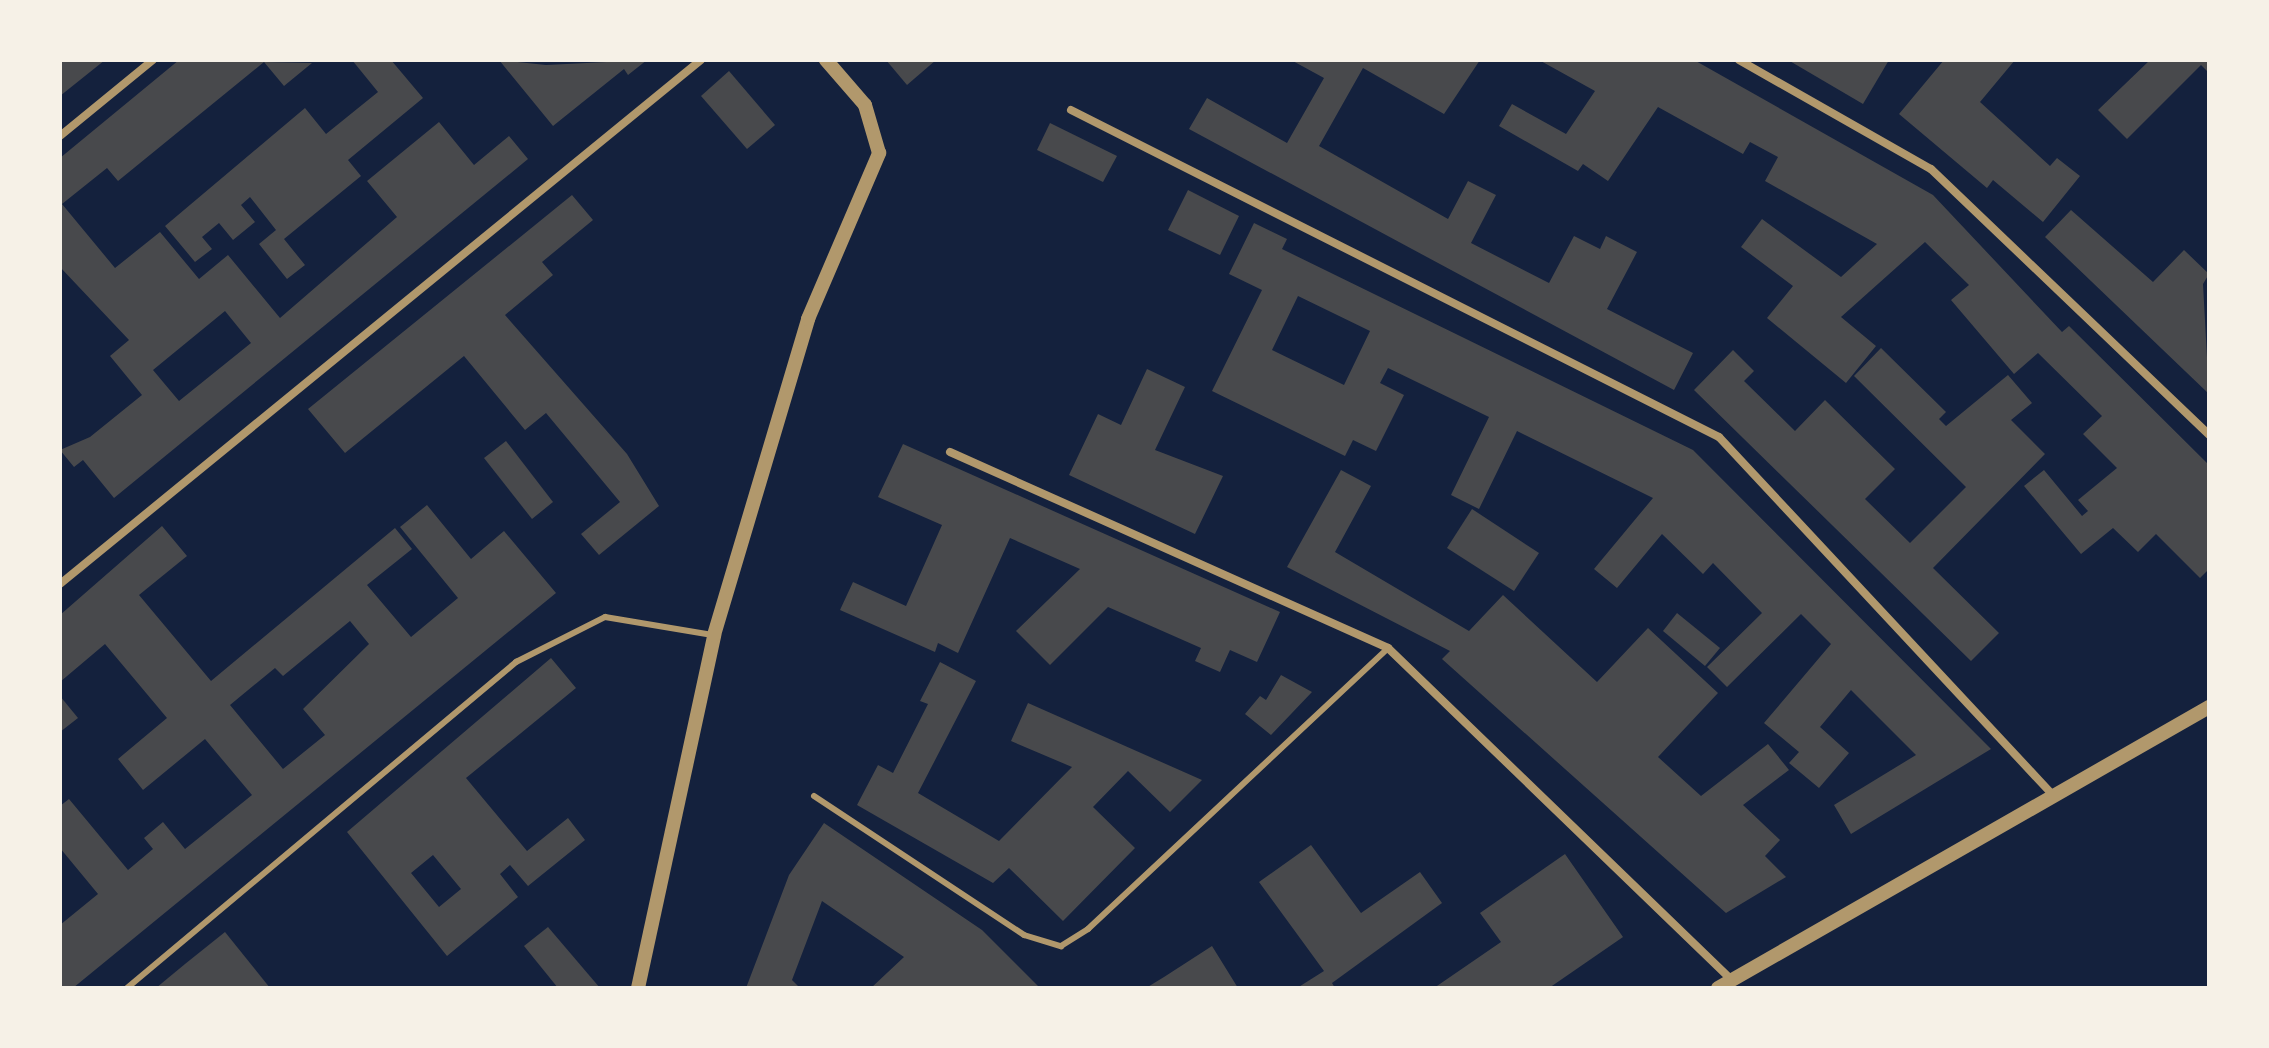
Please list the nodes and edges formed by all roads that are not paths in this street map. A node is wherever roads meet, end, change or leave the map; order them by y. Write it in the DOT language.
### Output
graph roads {
  1 [pos="153,60"];
  2 [pos="701,60"];
  3 [pos="826,60"];
  4 [pos="1739,60"];
  5 [pos="1071,110"];
  6 [pos="60,136"];
  7 [pos="2209,435"];
  8 [pos="950,452"];
  9 [pos="60,584"];
  10 [pos="714,635"];
  11 [pos="1388,648"];
  12 [pos="2209,707"];
  13 [pos="2053,795"];
  14 [pos="814,796"];
  15 [pos="1732,980"];
  16 [pos="127,988"];
  17 [pos="638,988"];
  18 [pos="1718,988"];
  1 -- 6 [label="street"];
  2 -- 9 [label="street"];
  3 -- 10 [label="street"];
  4 -- 7 [label="street"];
  5 -- 13 [label="street"];
  8 -- 11 [label="street"];
  10 -- 16 [label="lane"];
  10 -- 17 [label="street"];
  11 -- 14 [label="lane"];
  11 -- 15 [label="street"];
  12 -- 13 [label="street"];
  13 -- 15 [label="street"];
  15 -- 18 [label="street"];
}
